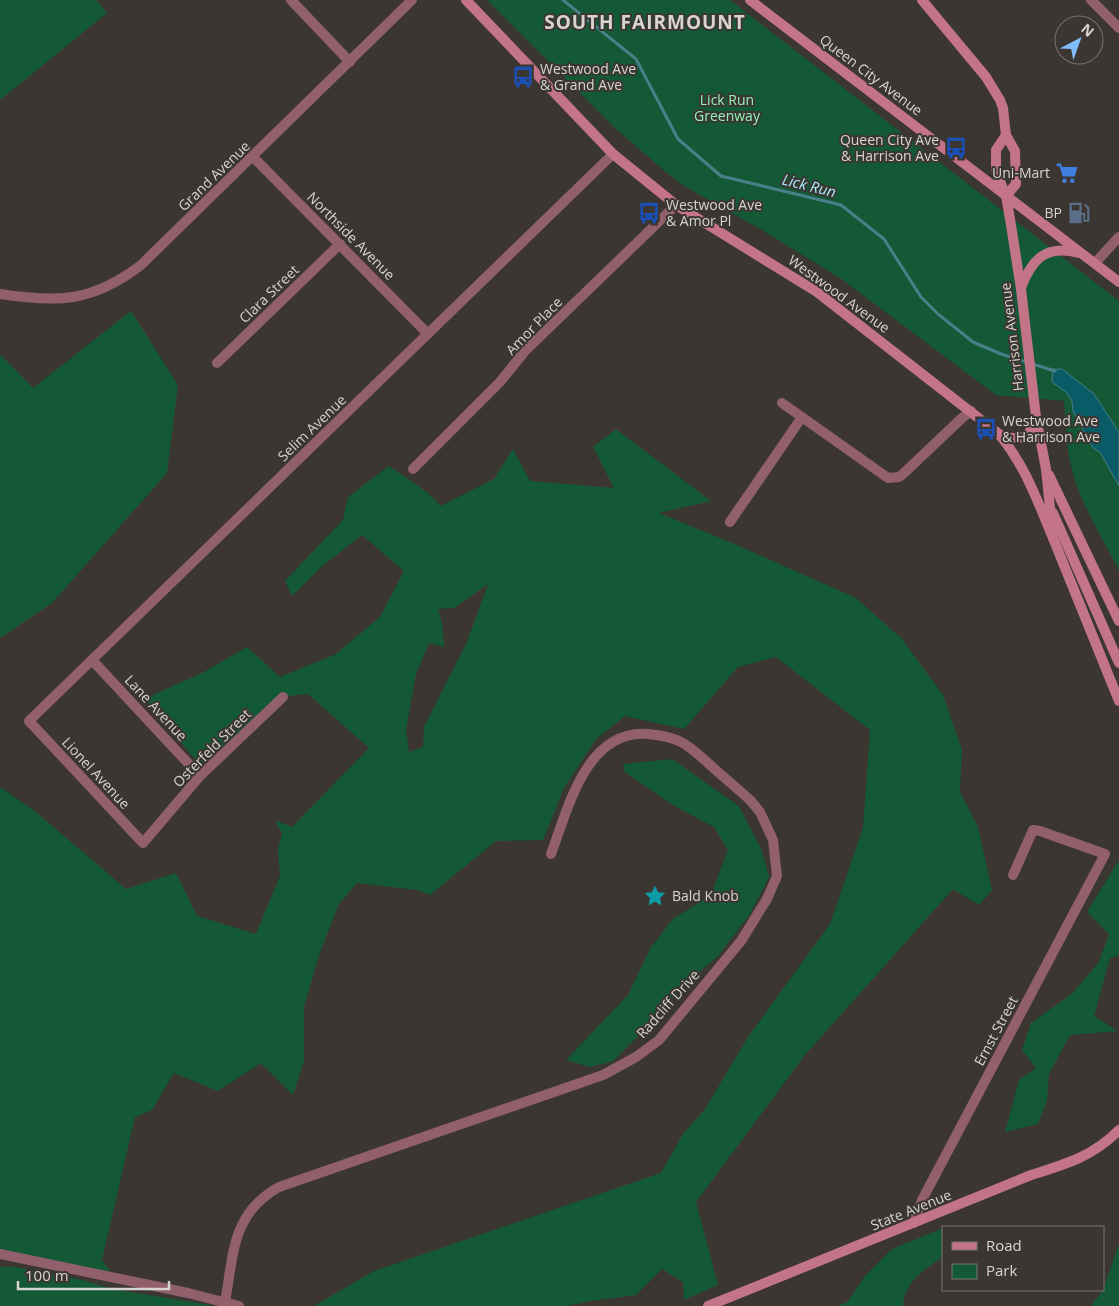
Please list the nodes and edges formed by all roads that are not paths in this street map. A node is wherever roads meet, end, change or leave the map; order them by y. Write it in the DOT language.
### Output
graph roads {
  1 [pos="291,0"];
  2 [pos="412,0"];
  3 [pos="466,0"];
  4 [pos="750,0"];
  5 [pos="922,0"];
  6 [pos="1091,0"];
  7 [pos="1119,28"];
  8 [pos="350,62"];
  9 [pos="1006,135"];
  10 [pos="613,154"];
  11 [pos="253,157"];
  12 [pos="1006,196"];
  13 [pos="676,205"];
  14 [pos="1119,237"];
  15 [pos="340,244"];
  16 [pos="1083,254"];
  17 [pos="1095,263"];
  18 [pos="1119,282"];
  19 [pos="1021,289"];
  20 [pos="0,294"];
  21 [pos="428,334"];
  22 [pos="217,363"];
  23 [pos="782,403"];
  24 [pos="970,411"];
  25 [pos="802,417"];
  26 [pos="1036,417"];
  27 [pos="999,434"];
  28 [pos="413,469"];
  29 [pos="1046,469"];
  30 [pos="1049,503"];
  31 [pos="730,522"];
  32 [pos="1053,538"];
  33 [pos="1119,620"];
  34 [pos="92,660"];
  35 [pos="1119,663"];
  36 [pos="283,697"];
  37 [pos="1118,697"];
  38 [pos="30,721"];
  39 [pos="200,776"];
  40 [pos="143,843"];
  41 [pos="551,854"];
  42 [pos="1013,875"];
  43 [pos="1119,1130"];
  44 [pos="914,1223"];
  45 [pos="0,1254"];
  46 [pos="225,1302"];
  47 [pos="238,1306"];
  48 [pos="708,1306"];
  1 -- 8 [label="street"];
  2 -- 8 [label="street, Grand Avenue"];
  3 -- 10 [label="main road, Westwood Avenue"];
  4 -- 12 [label="main road, Queen City Avenue"];
  5 -- 9 [label="main road"];
  6 -- 7 [label="street"];
  8 -- 11 [label="street, Grand Avenue"];
  9 -- 12 [label="main road, Harrison Avenue"];
  9 -- 12 [label="main road"];
  10 -- 13 [label="main road, Westwood Avenue"];
  10 -- 21 [label="street, Selim Avenue"];
  11 -- 15 [label="street, Northside Avenue"];
  11 -- 20 [label="street, Grand Avenue"];
  12 -- 16 [label="main road, Queen City Avenue"];
  12 -- 19 [label="main road, Harrison Avenue"];
  13 -- 24 [label="main road, Westwood Avenue"];
  13 -- 28 [label="street, Amor Place"];
  14 -- 17 [label="street"];
  15 -- 21 [label="street, Northside Avenue"];
  15 -- 22 [label="street, Clara Street"];
  16 -- 17 [label="main road, Queen City Avenue"];
  16 -- 19 [label="main road"];
  17 -- 18 [label="main road, Queen City Avenue"];
  19 -- 26 [label="main road, Harrison Avenue"];
  21 -- 34 [label="street, Selim Avenue"];
  23 -- 25 [label="street"];
  24 -- 25 [label="street"];
  24 -- 27 [label="main road, Westwood Avenue"];
  25 -- 31 [label="street"];
  26 -- 27 [label="main road"];
  26 -- 29 [label="main road, Harrison Avenue"];
  27 -- 32 [label="main road, Westwood Avenue"];
  29 -- 30 [label="main road, Harrison Avenue"];
  29 -- 33 [label="main road"];
  30 -- 32 [label="main road, Harrison Avenue"];
  30 -- 35 [label="main road"];
  32 -- 37 [label="main road, Harrison Avenue"];
  34 -- 38 [label="street, Selim Avenue"];
  34 -- 39 [label="street, Lane Avenue"];
  36 -- 39 [label="street, Osterfeld Street"];
  38 -- 40 [label="street, Lionel Avenue"];
  39 -- 40 [label="street, Osterfeld Street"];
  41 -- 46 [label="street, Radcliff Drive"];
  42 -- 44 [label="street, Ernst Street"];
  43 -- 44 [label="main road, State Avenue"];
  44 -- 48 [label="main road, State Avenue"];
  45 -- 46 [label="street"];
  46 -- 47 [label="street"];
}
